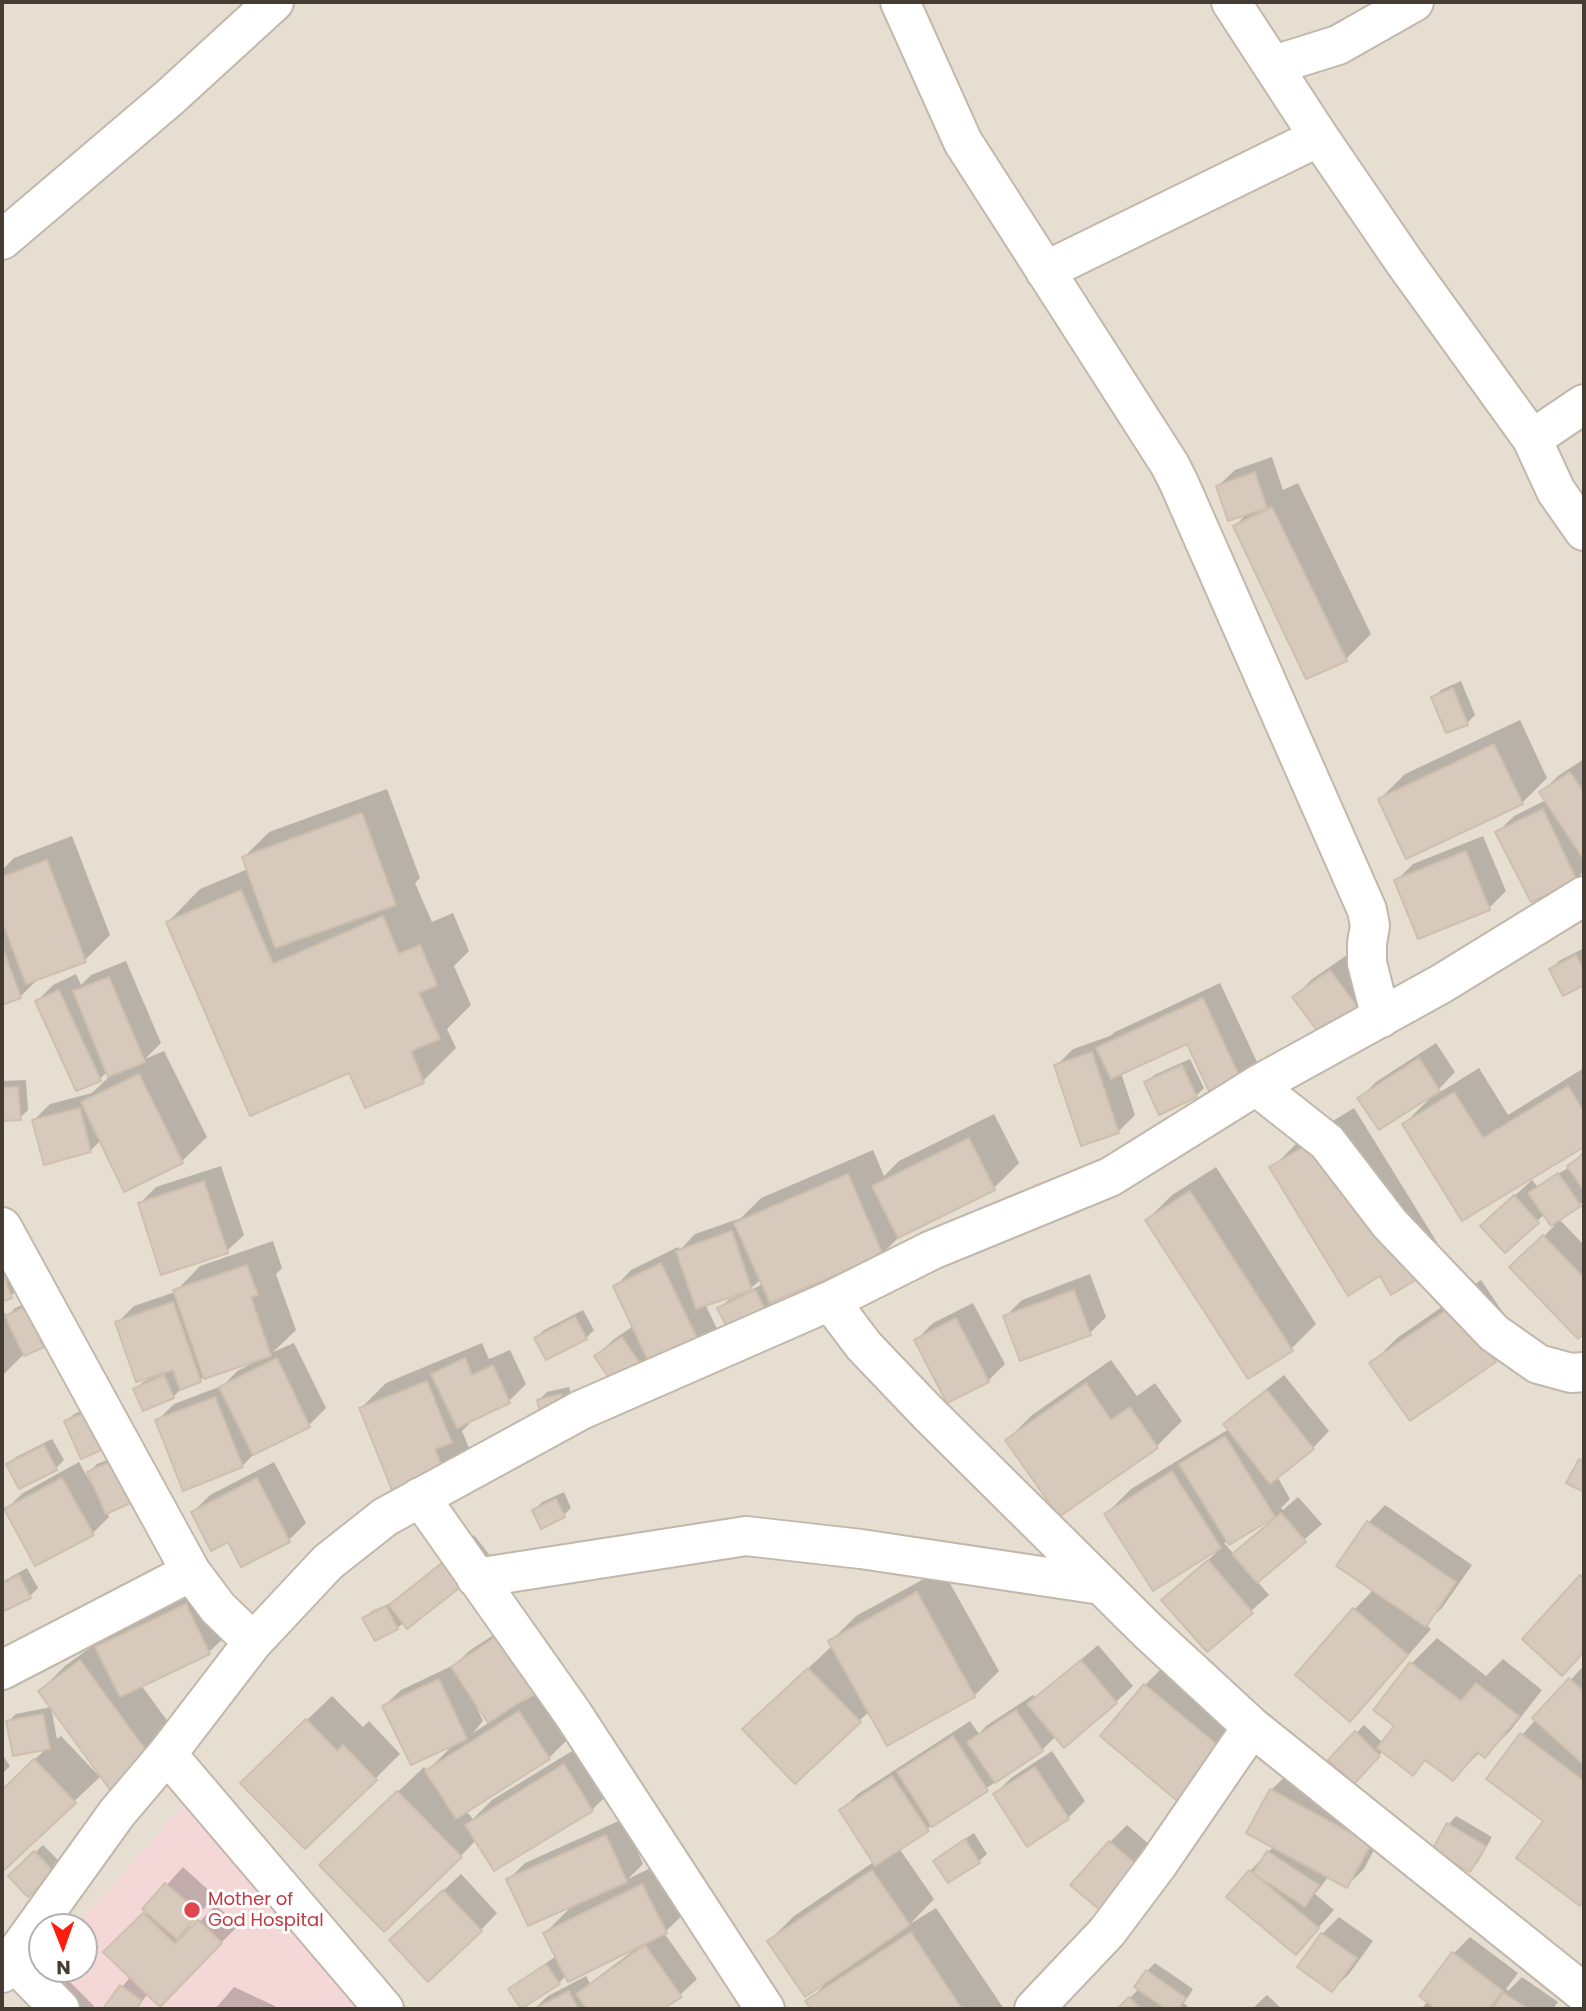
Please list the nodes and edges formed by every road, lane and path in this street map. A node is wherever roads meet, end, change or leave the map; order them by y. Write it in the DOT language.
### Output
graph roads {
  1 [pos="274,2"];
  2 [pos="900,2"];
  3 [pos="1231,2"];
  4 [pos="1415,2"];
  5 [pos="1274,65"];
  6 [pos="1319,137"];
  7 [pos="2,240"];
  8 [pos="1045,271"];
  9 [pos="1584,404"];
  10 [pos="1532,439"];
  11 [pos="1584,531"];
  12 [pos="1584,896"];
  13 [pos="1381,1018"];
  14 [pos="1256,1086"];
  15 [pos="2,1227"];
  16 [pos="830,1301"];
  17 [pos="1584,1372"];
  18 [pos="420,1497"];
  19 [pos="191,1572"];
  20 [pos="476,1578"];
  21 [pos="1101,1585"];
  22 [pos="253,1642"];
  23 [pos="2,1670"];
  24 [pos="1252,1727"];
  25 [pos="167,1754"];
  26 [pos="7,1967"];
  27 [pos="1584,1993"];
  28 [pos="61,2009"];
  29 [pos="384,2009"];
  30 [pos="765,2009"];
  31 [pos="1034,2009"];
  1 -- 7 [label="street"];
  2 -- 8 [label="street"];
  3 -- 5 [label="street"];
  4 -- 5 [label="street"];
  5 -- 6 [label="street"];
  6 -- 8 [label="street"];
  6 -- 10 [label="street"];
  8 -- 13 [label="street"];
  9 -- 10 [label="street"];
  10 -- 11 [label="street"];
  12 -- 13 [label="street"];
  13 -- 14 [label="street"];
  14 -- 16 [label="street"];
  14 -- 17 [label="street"];
  15 -- 19 [label="street"];
  16 -- 18 [label="street"];
  16 -- 21 [label="street"];
  18 -- 20 [label="street"];
  18 -- 22 [label="street"];
  19 -- 22 [label="street"];
  19 -- 23 [label="street"];
  20 -- 21 [label="street"];
  20 -- 30 [label="street"];
  21 -- 24 [label="street"];
  22 -- 25 [label="street"];
  24 -- 27 [label="street"];
  24 -- 31 [label="street"];
  25 -- 26 [label="street"];
  25 -- 29 [label="street"];
  26 -- 28 [label="street"];
}
